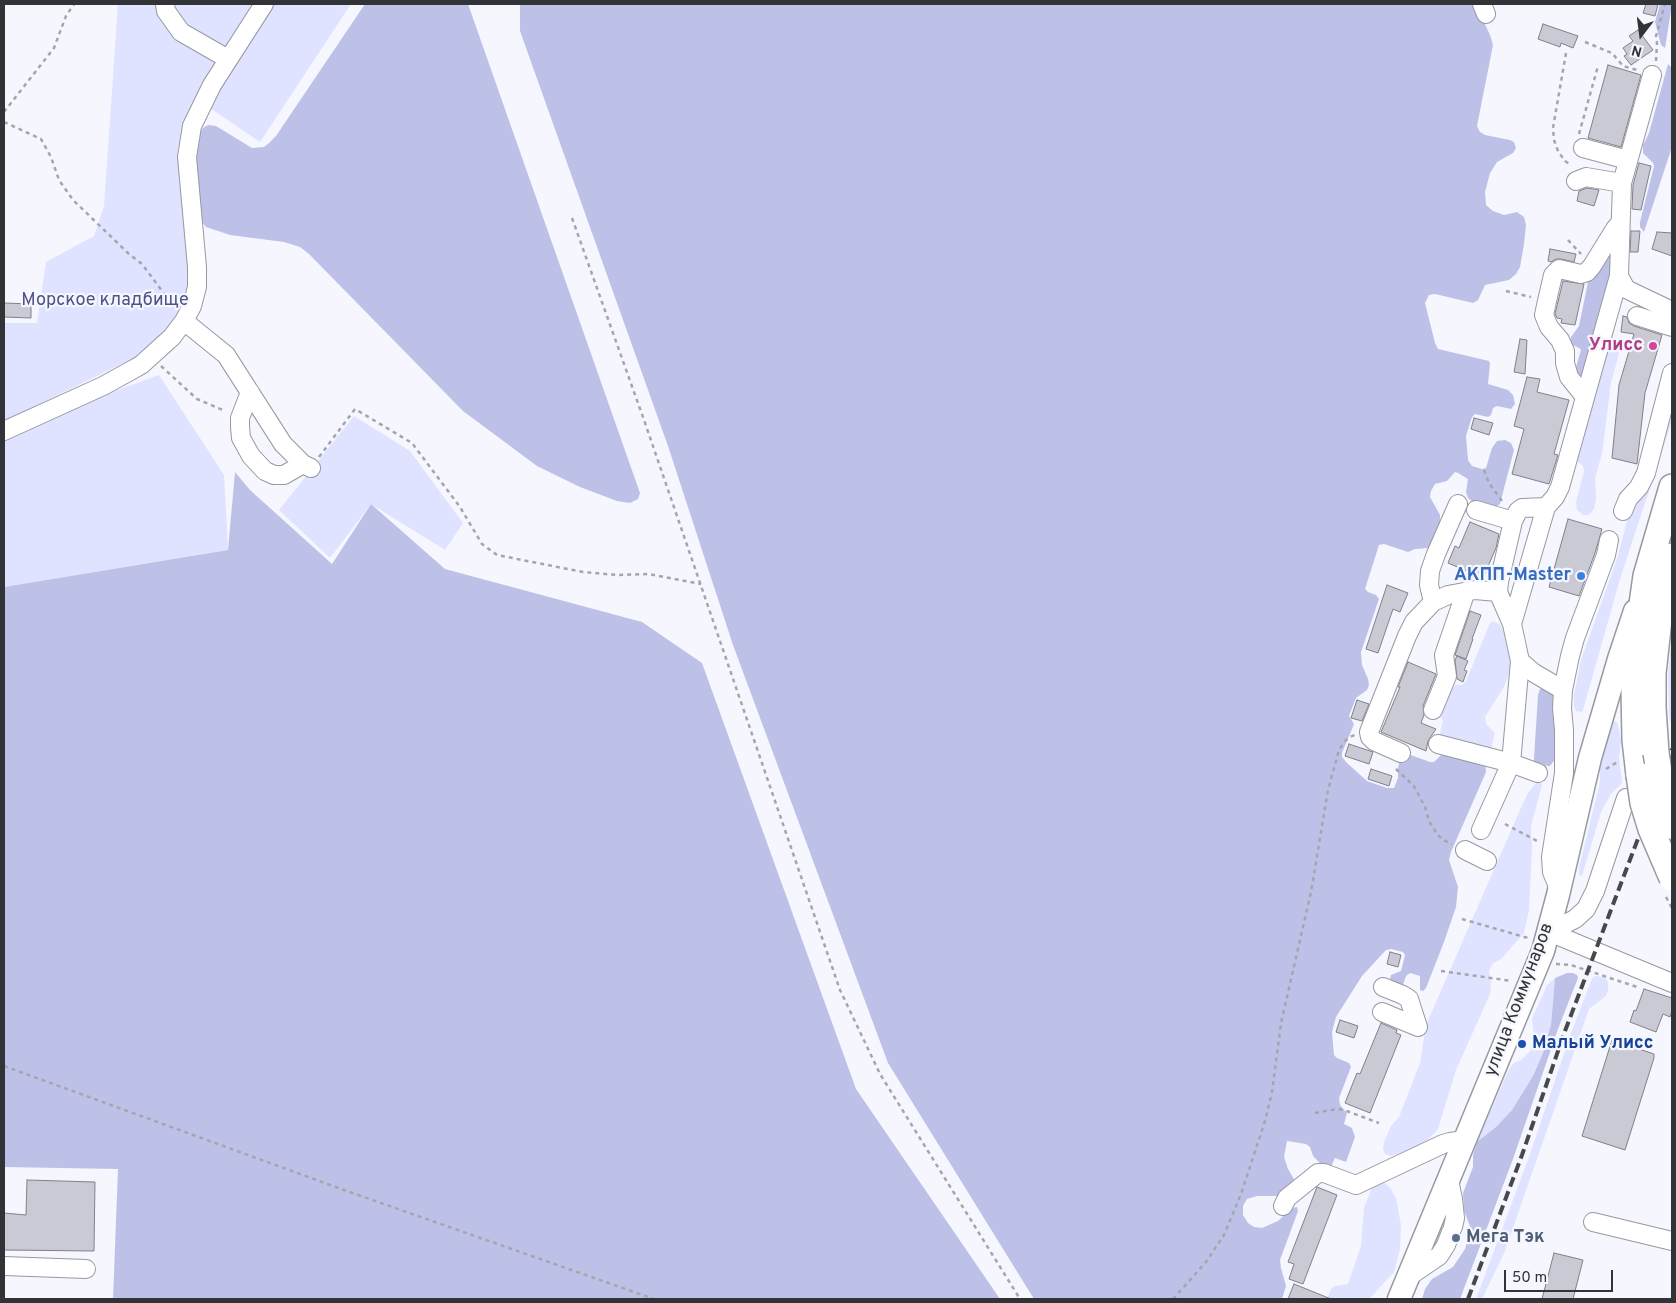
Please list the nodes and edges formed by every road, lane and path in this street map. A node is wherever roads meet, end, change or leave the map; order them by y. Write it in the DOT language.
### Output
graph roads {
  1 [pos="74,4"];
  2 [pos="165,4"];
  3 [pos="264,4"];
  4 [pos="1665,4"];
  5 [pos="1585,42"];
  6 [pos="1566,54"];
  7 [pos="228,59"];
  8 [pos="1598,66"];
  9 [pos="1652,74"];
  10 [pos="4,112"];
  11 [pos="4,122"];
  12 [pos="1583,148"];
  13 [pos="1628,160"];
  14 [pos="1581,179"];
  15 [pos="1622,184"];
  16 [pos="572,218"];
  17 [pos="1620,223"];
  18 [pos="1619,276"];
  19 [pos="1506,291"];
  20 [pos="1532,297"];
  21 [pos="1672,311"];
  22 [pos="1637,316"];
  23 [pos="184,321"];
  24 [pos="1672,327"];
  25 [pos="151,356"];
  26 [pos="1672,373"];
  27 [pos="250,392"];
  28 [pos="1585,397"];
  29 [pos="240,418"];
  30 [pos="4,431"];
  31 [pos="307,466"];
  32 [pos="1484,470"];
  33 [pos="1672,486"];
  34 [pos="1458,504"];
  35 [pos="1546,507"];
  36 [pos="1476,510"];
  37 [pos="1623,511"];
  38 [pos="1515,516"];
  39 [pos="1609,540"];
  40 [pos="1672,556"];
  41 [pos="1646,576"];
  42 [pos="701,584"];
  43 [pos="1466,591"];
  44 [pos="1498,592"];
  45 [pos="1433,602"];
  46 [pos="1512,624"];
  47 [pos="1520,662"];
  48 [pos="1563,690"];
  49 [pos="1605,703"];
  50 [pos="1433,710"];
  51 [pos="1634,710"];
  52 [pos="1369,732"];
  53 [pos="1438,744"];
  54 [pos="1398,760"];
  55 [pos="1511,764"];
  56 [pos="1538,773"];
  57 [pos="1626,798"];
  58 [pos="1505,824"];
  59 [pos="1672,826"];
  60 [pos="1481,830"];
  61 [pos="1522,834"];
  62 [pos="1465,850"];
  63 [pos="1487,861"];
  64 [pos="1672,878"];
  65 [pos="1559,889"];
  66 [pos="1462,919"];
  67 [pos="1538,935"];
  68 [pos="1550,966"];
  69 [pos="1589,970"];
  70 [pos="1441,971"];
  71 [pos="1512,981"];
  72 [pos="1672,983"];
  73 [pos="1383,987"];
  74 [pos="1382,1012"];
  75 [pos="4,1066"];
  76 [pos="1315,1113"];
  77 [pos="1379,1123"];
  78 [pos="1465,1140"];
  79 [pos="1449,1180"];
  80 [pos="1283,1206"];
  81 [pos="1593,1222"];
  82 [pos="1672,1241"];
  83 [pos="4,1266"];
  84 [pos="86,1269"];
  85 [pos="1408,1277"];
  86 [pos="654,1299"];
  87 [pos="1020,1299"];
  88 [pos="1172,1299"];
  89 [pos="1399,1299"];
  1 -- 10 [label="path"];
  2 -- 7 [label="street"];
  3 -- 7 [label="street"];
  4 -- 9 [label="path"];
  5 -- 9 [label="path"];
  6 -- 14 [label="path"];
  7 -- 23 [label="street"];
  8 -- 12 [label="path"];
  9 -- 13 [label="street"];
  11 -- 23 [label="path"];
  12 -- 13 [label="street"];
  13 -- 15 [label="street"];
  14 -- 15 [label="street"];
  15 -- 17 [label="street"];
  16 -- 42 [label="path"];
  17 -- 18 [label="street"];
  17 -- 28 [label="street"];
  18 -- 21 [label="street"];
  18 -- 28 [label="street"];
  19 -- 20 [label="path"];
  22 -- 24 [label="street"];
  23 -- 25 [label="street"];
  23 -- 27 [label="street"];
  25 -- 29 [label="path"];
  25 -- 30 [label="street"];
  26 -- 37 [label="street"];
  27 -- 29 [label="street"];
  27 -- 31 [label="street"];
  28 -- 35 [label="street"];
  29 -- 31 [label="street"];
  31 -- 42 [label="path"];
  32 -- 38 [label="path"];
  33 -- 41 [label="highway"];
  34 -- 45 [label="street"];
  35 -- 38 [label="street"];
  35 -- 46 [label="street"];
  36 -- 38 [label="street"];
  38 -- 44 [label="street"];
  39 -- 48 [label="street"];
  40 -- 59 [label="highway, bridge"];
  41 -- 49 [label="main road, улица Коммунаров"];
  41 -- 51 [label="highway"];
  42 -- 87 [label="path"];
  43 -- 44 [label="street"];
  43 -- 45 [label="street"];
  43 -- 50 [label="street"];
  44 -- 46 [label="street"];
  45 -- 52 [label="street"];
  46 -- 47 [label="street"];
  47 -- 48 [label="street"];
  47 -- 55 [label="street"];
  48 -- 65 [label="street"];
  49 -- 51 [label="main road"];
  49 -- 65 [label="main road, улица Коммунаров"];
  51 -- 64 [label="highway, bridge"];
  52 -- 54 [label="street"];
  52 -- 88 [label="path"];
  53 -- 55 [label="street"];
  54 -- 62 [label="path"];
  55 -- 56 [label="street"];
  55 -- 60 [label="street"];
  57 -- 67 [label="street"];
  58 -- 61 [label="path"];
  62 -- 63 [label="street"];
  65 -- 67 [label="main road, улица Коммунаров"];
  66 -- 67 [label="path"];
  67 -- 72 [label="street"];
  67 -- 78 [label="main road, улица Коммунаров"];
  68 -- 69 [label="path"];
  70 -- 71 [label="path"];
  73 -- 74 [label="street"];
  75 -- 86 [label="path"];
  76 -- 77 [label="path"];
  78 -- 79 [label="main road, улица Коммунаров"];
  78 -- 80 [label="street"];
  79 -- 85 [label="main road, улица Коммунаров"];
  79 -- 85 [label="street"];
  81 -- 82 [label="street"];
  83 -- 84 [label="street"];
  85 -- 89 [label="main road, улица Коммунаров"];
}
